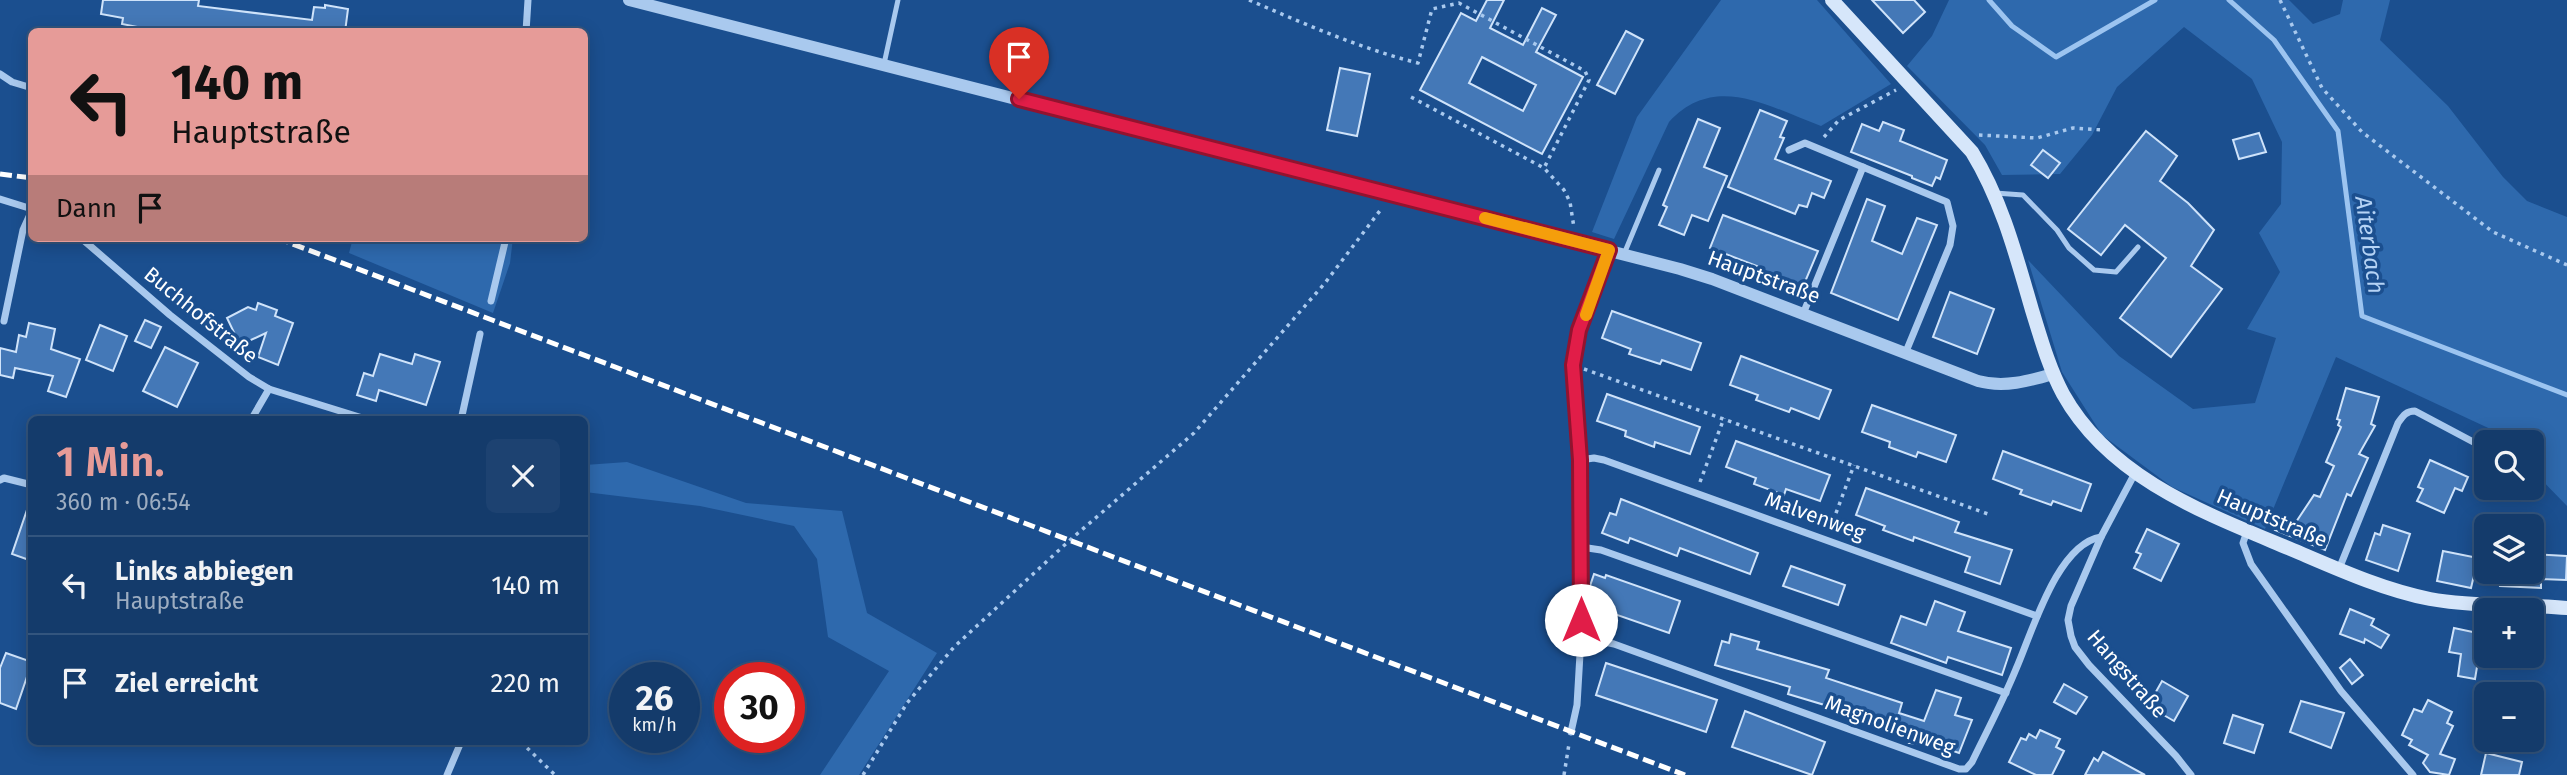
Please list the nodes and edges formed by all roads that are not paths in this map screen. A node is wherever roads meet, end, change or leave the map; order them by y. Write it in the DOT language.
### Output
graph roads {
  1 [pos="528,0"];
  2 [pos="629,0"];
  3 [pos="898,0"];
  4 [pos="1832,0"];
  5 [pos="526,28"];
  6 [pos="884,64"];
  7 [pos="0,74"];
  8 [pos="28,87"];
  9 [pos="1789,150"];
  10 [pos="1863,167"];
  11 [pos="1659,170"];
  12 [pos="1995,193"];
  13 [pos="0,199"];
  14 [pos="28,208"];
  15 [pos="28,218"];
  16 [pos="86,242"];
  17 [pos="505,242"];
  18 [pos="2138,247"];
  19 [pos="1609,250"];
  20 [pos="1624,254"];
  21 [pos="491,301"];
  22 [pos="1803,314"];
  23 [pos="4,321"];
  24 [pos="480,334"];
  25 [pos="1905,355"];
  26 [pos="2053,374"];
  27 [pos="269,389"];
  28 [pos="253,416"];
  29 [pos="356,416"];
  30 [pos="462,416"];
  31 [pos="2474,442"];
  32 [pos="1580,460"];
  33 [pos="2135,473"];
  34 [pos="0,480"];
  35 [pos="28,484"];
  36 [pos="2248,531"];
  37 [pos="2101,537"];
  38 [pos="1581,547"];
  39 [pos="2339,569"];
  40 [pos="2567,608"];
  41 [pos="2037,616"];
  42 [pos="1581,637"];
  43 [pos="2006,693"];
  44 [pos="1571,732"];
  45 [pos="460,745"];
  46 [pos="447,775"];
  47 [pos="2192,775"];
  48 [pos="2413,775"];
  1 -- 5 [label="street"];
  2 -- 6 [label="street, Hauptstraße"];
  3 -- 6 [label="lane"];
  4 -- 12 [label="main road"];
  6 -- 19 [label="street, Hauptstraße"];
  7 -- 8 [label="street"];
  9 -- 10 [label="street"];
  10 -- 22 [label="street"];
  10 -- 25 [label="street"];
  11 -- 20 [label="lane"];
  12 -- 18 [label="lane"];
  12 -- 26 [label="main road"];
  13 -- 14 [label="street"];
  15 -- 23 [label="street"];
  16 -- 27 [label="street, Buchhofstraße"];
  17 -- 21 [label="street"];
  19 -- 20 [label="street, Hauptstraße"];
  19 -- 32 [label="street"];
  20 -- 22 [label="street, Hauptstraße"];
  22 -- 25 [label="street, Hauptstraße"];
  24 -- 30 [label="street"];
  25 -- 26 [label="street, Hauptstraße"];
  26 -- 33 [label="main road, Hauptstraße"];
  27 -- 28 [label="street, Buchhofstraße"];
  27 -- 29 [label="street, Buchhofstraße"];
  31 -- 39 [label="street"];
  32 -- 38 [label="street"];
  32 -- 41 [label="street, Malvenweg"];
  33 -- 36 [label="main road, Hauptstraße"];
  33 -- 37 [label="street, Hangstraße"];
  34 -- 35 [label="street"];
  36 -- 39 [label="main road, Hauptstraße"];
  36 -- 48 [label="street"];
  37 -- 41 [label="street, Magnolienweg"];
  37 -- 47 [label="street, Hangstraße"];
  38 -- 42 [label="street"];
  38 -- 43 [label="street"];
  39 -- 40 [label="main road, Hauptstraße"];
  41 -- 43 [label="street, Magnolienweg"];
  42 -- 43 [label="street, Magnolienweg"];
  42 -- 44 [label="street"];
  45 -- 46 [label="street"];
}
